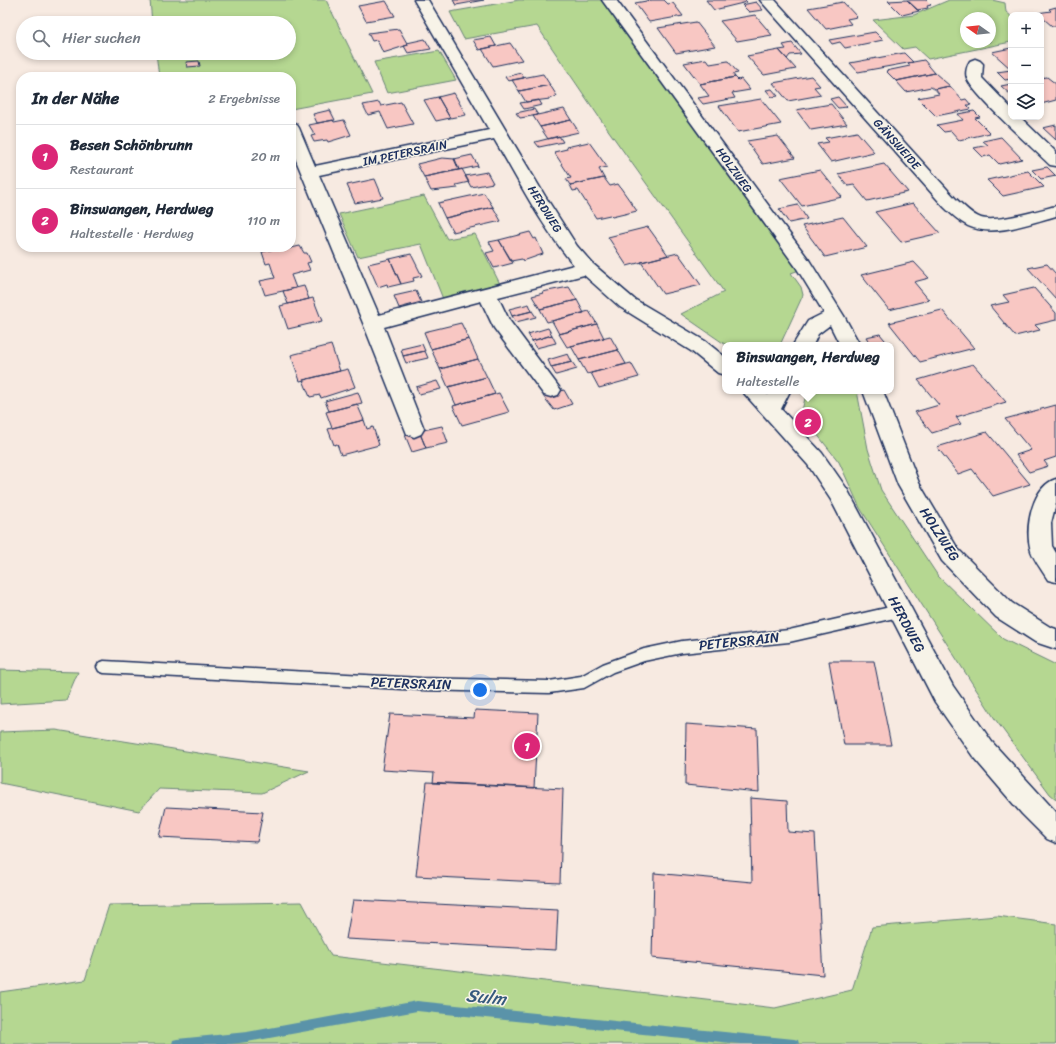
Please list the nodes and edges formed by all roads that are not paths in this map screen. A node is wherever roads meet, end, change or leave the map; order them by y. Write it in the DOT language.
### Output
graph roads {
  1 [pos="421,0"];
  2 [pos="609,0"];
  3 [pos="767,0"];
  4 [pos="975,64"];
  5 [pos="500,133"];
  6 [pos="296,140"];
  7 [pos="1056,162"];
  8 [pos="310,172"];
  9 [pos="1056,211"];
  10 [pos="587,268"];
  11 [pos="487,294"];
  12 [pos="835,316"];
  13 [pos="373,323"];
  14 [pos="804,342"];
  15 [pos="848,342"];
  16 [pos="722,366"];
  17 [pos="551,390"];
  18 [pos="755,394"];
  19 [pos="779,394"];
  20 [pos="874,394"];
  21 [pos="771,410"];
  22 [pos="414,429"];
  23 [pos="1056,487"];
  24 [pos="1056,573"];
  25 [pos="899,610"];
  26 [pos="1056,638"];
  27 [pos="104,667"];
  28 [pos="1056,830"];
  1 -- 5 [label="street, HERDWEG"];
  2 -- 12 [label="street, HOLZWEG"];
  3 -- 9 [label="street, GÄNSWEIDE"];
  4 -- 7 [label="street"];
  5 -- 8 [label="street, IM PETERSRAIN"];
  5 -- 10 [label="street, HERDWEG"];
  6 -- 8 [label="street"];
  8 -- 13 [label="street"];
  10 -- 11 [label="street"];
  10 -- 16 [label="street, HERDWEG"];
  11 -- 13 [label="street"];
  11 -- 17 [label="street"];
  12 -- 14 [label="street"];
  12 -- 15 [label="street, HOLZWEG"];
  13 -- 22 [label="street"];
  18 -- 21 [label="street, HERDWEG"];
  19 -- 21 [label="street"];
  20 -- 26 [label="street, HOLZWEG"];
  21 -- 25 [label="street, HERDWEG"];
  23 -- 24 [label="street"];
  25 -- 27 [label="lane, PETERSRAIN"];
  25 -- 28 [label="street, HERDWEG"];
}
